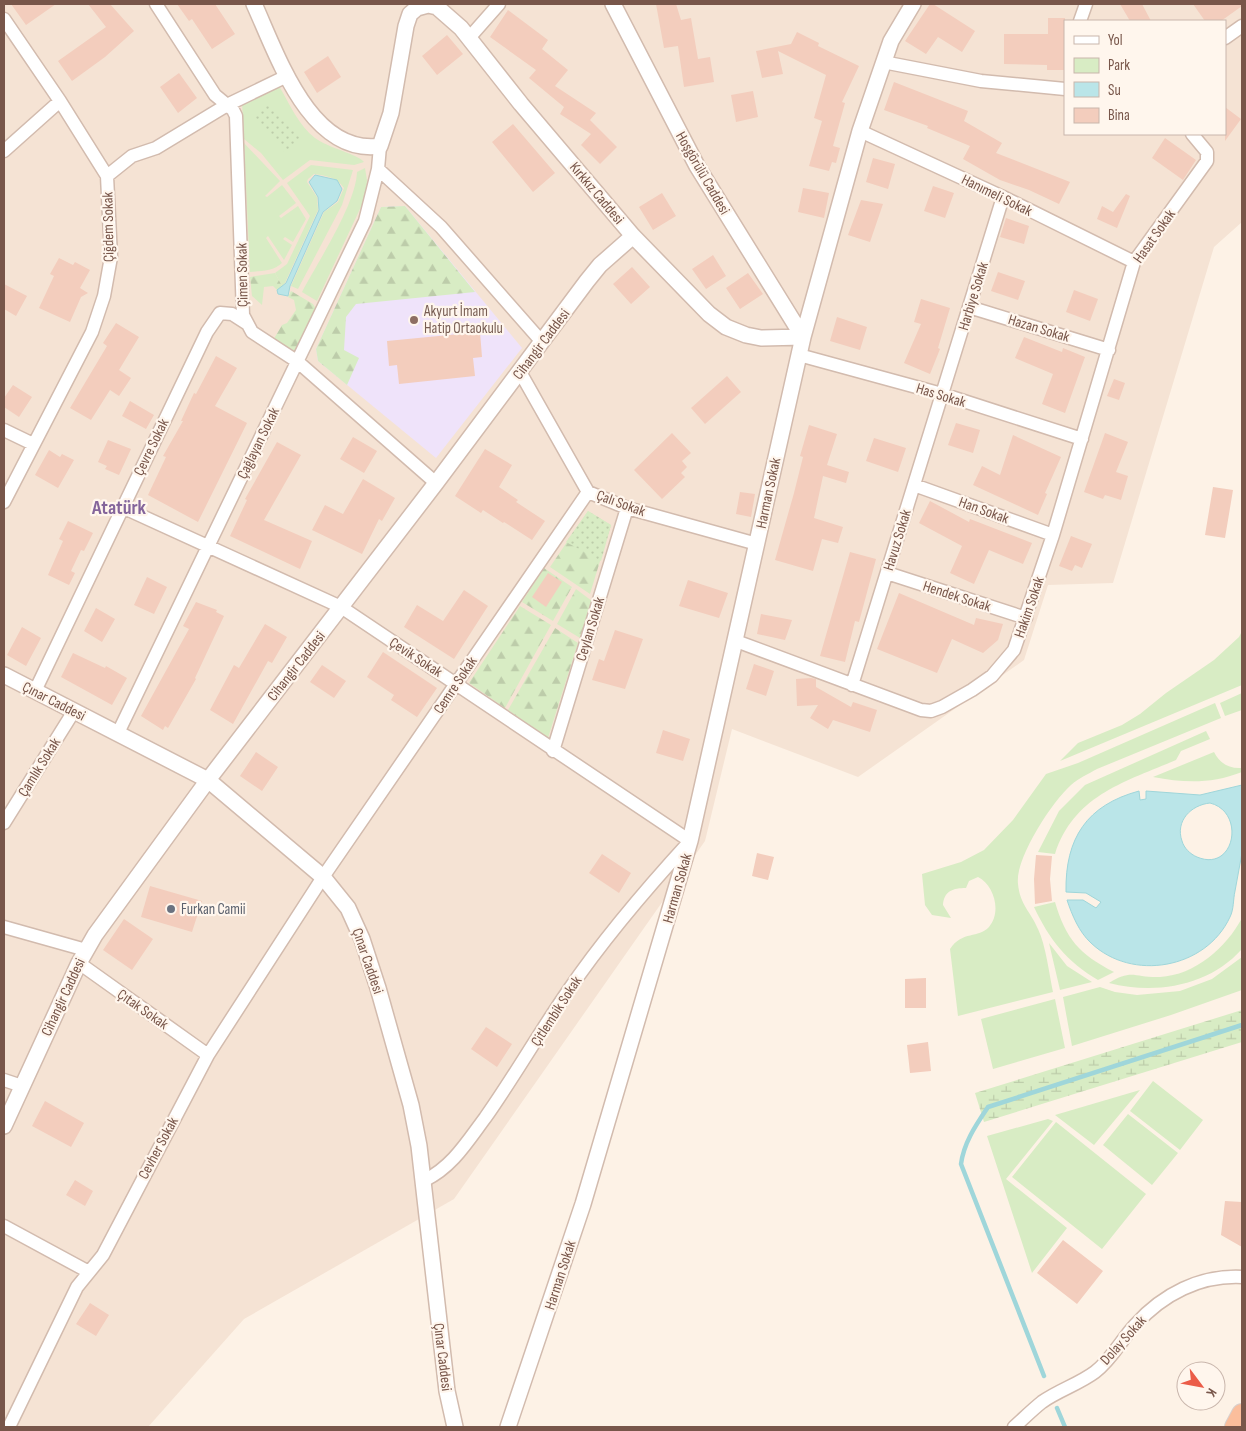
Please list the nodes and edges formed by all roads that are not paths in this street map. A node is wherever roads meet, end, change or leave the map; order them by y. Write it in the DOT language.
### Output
graph roads {
  1 [pos="156,4"];
  2 [pos="254,4"];
  3 [pos="499,4"];
  4 [pos="613,4"];
  5 [pos="913,4"];
  6 [pos="1086,4"];
  7 [pos="4,19"];
  8 [pos="1080,20"];
  9 [pos="1242,26"];
  10 [pos="1226,37"];
  11 [pos="469,38"];
  12 [pos="883,62"];
  13 [pos="287,76"];
  14 [pos="1064,88"];
  15 [pos="60,101"];
  16 [pos="227,105"];
  17 [pos="860,131"];
  18 [pos="1193,135"];
  19 [pos="380,146"];
  20 [pos="4,151"];
  21 [pos="378,169"];
  22 [pos="106,176"];
  23 [pos="1004,197"];
  24 [pos="633,236"];
  25 [pos="1134,262"];
  26 [pos="969,307"];
  27 [pos="246,323"];
  28 [pos="803,336"];
  29 [pos="542,342"];
  30 [pos="1109,350"];
  31 [pos="799,354"];
  32 [pos="298,362"];
  33 [pos="520,372"];
  34 [pos="942,394"];
  35 [pos="4,430"];
  36 [pos="1082,439"];
  37 [pos="34,444"];
  38 [pos="436,483"];
  39 [pos="914,485"];
  40 [pos="588,492"];
  41 [pos="4,502"];
  42 [pos="122,508"];
  43 [pos="626,508"];
  44 [pos="1053,535"];
  45 [pos="757,544"];
  46 [pos="207,547"];
  47 [pos="887,573"];
  48 [pos="341,608"];
  49 [pos="1026,618"];
  50 [pos="736,640"];
  51 [pos="4,675"];
  52 [pos="456,684"];
  53 [pos="852,686"];
  54 [pos="36,691"];
  55 [pos="74,711"];
  56 [pos="118,733"];
  57 [pos="553,751"];
  58 [pos="208,780"];
  59 [pos="6,816"];
  60 [pos="690,841"];
  61 [pos="323,878"];
  62 [pos="4,927"];
  63 [pos="82,956"];
  64 [pos="208,1054"];
  65 [pos="4,1080"];
  66 [pos="22,1086"];
  67 [pos="4,1126"];
  68 [pos="425,1180"];
  69 [pos="4,1226"];
  70 [pos="90,1272"];
  71 [pos="1242,1277"];
  72 [pos="1242,1414"];
  73 [pos="9,1427"];
  74 [pos="455,1427"];
  75 [pos="508,1427"];
  76 [pos="1014,1427"];
  77 [pos="1235,1427"];
  1 -- 16 [label="street, Çimen Sokak"];
  2 -- 13 [label="street"];
  3 -- 11 [label="street"];
  4 -- 28 [label="street, Hoşgörülü Caddesi"];
  5 -- 12 [label="street"];
  6 -- 8 [label="street"];
  7 -- 15 [label="street, Çiğdem Sokak"];
  9 -- 10 [label="street"];
  11 -- 19 [label="street, Kırkkız Caddesi"];
  11 -- 24 [label="street, Kırkkız Caddesi"];
  12 -- 14 [label="street"];
  12 -- 17 [label="street"];
  13 -- 16 [label="street"];
  13 -- 19 [label="street"];
  15 -- 20 [label="street"];
  15 -- 22 [label="street, Çiğdem Sokak"];
  16 -- 22 [label="street"];
  16 -- 27 [label="street, Çimen Sokak"];
  17 -- 23 [label="street, Hanımeli Sokak"];
  17 -- 28 [label="street"];
  18 -- 25 [label="street, Hasat Sokak"];
  19 -- 21 [label="street, Çağlayan Sokak"];
  21 -- 29 [label="street"];
  21 -- 32 [label="street, Çağlayan Sokak"];
  22 -- 37 [label="street, Çiğdem Sokak"];
  23 -- 25 [label="street, Hanımeli Sokak"];
  23 -- 26 [label="street, Harbiye Sokak"];
  24 -- 28 [label="street, Kırkkız Caddesi"];
  24 -- 29 [label="street, Cihangir Caddesi"];
  25 -- 30 [label="street, Hasat Sokak"];
  26 -- 30 [label="street, Hazan Sokak"];
  26 -- 34 [label="street, Harbiye Sokak"];
  27 -- 32 [label="street, Çimen Sokak"];
  27 -- 42 [label="street, Çevre Sokak"];
  28 -- 31 [label="street, Harman Sokak"];
  29 -- 33 [label="street, Cihangir Caddesi"];
  30 -- 36 [label="street, Hakim Sokak"];
  31 -- 34 [label="street, Has Sokak"];
  31 -- 45 [label="street, Harman Sokak"];
  32 -- 38 [label="street, Çimen Sokak"];
  32 -- 46 [label="street, Çağlayan Sokak"];
  33 -- 38 [label="street, Cihangir Caddesi"];
  33 -- 40 [label="street, Çalı Sokak"];
  34 -- 36 [label="street, Has Sokak"];
  34 -- 39 [label="street, Havuz Sokak"];
  35 -- 37 [label="street"];
  36 -- 44 [label="street, Hakim Sokak"];
  37 -- 41 [label="street, Çiğdem Sokak"];
  38 -- 48 [label="street, Cihangir Caddesi"];
  39 -- 44 [label="street, Han Sokak"];
  39 -- 47 [label="street, Havuz Sokak"];
  40 -- 43 [label="street, Çalı Sokak"];
  40 -- 52 [label="street, Cemre Sokak"];
  42 -- 46 [label="street, Çevik Sokak"];
  42 -- 54 [label="street, Çevre Sokak"];
  43 -- 45 [label="street, Çalı Sokak"];
  43 -- 57 [label="street, Ceylan Sokak"];
  44 -- 49 [label="street, Hakim Sokak"];
  45 -- 50 [label="street, Harman Sokak"];
  46 -- 48 [label="street, Çevik Sokak"];
  46 -- 56 [label="street, Çağlayan Sokak"];
  47 -- 49 [label="street, Hendek Sokak"];
  47 -- 53 [label="street, Havuz Sokak"];
  48 -- 52 [label="street, Çevik Sokak"];
  48 -- 58 [label="street, Cihangir Caddesi"];
  49 -- 53 [label="street, Hakim Sokak"];
  50 -- 53 [label="street, Hakim Sokak"];
  50 -- 60 [label="street, Harman Sokak"];
  51 -- 54 [label="street, Çınar Caddesi"];
  52 -- 57 [label="street, Çevik Sokak"];
  52 -- 61 [label="street, Cemre Sokak"];
  54 -- 55 [label="street, Çınar Caddesi"];
  55 -- 56 [label="street, Çınar Caddesi"];
  55 -- 59 [label="street, Çamlık Sokak"];
  56 -- 58 [label="street, Çınar Caddesi"];
  57 -- 60 [label="street, Çevik Sokak"];
  58 -- 61 [label="street, Çınar Caddesi"];
  58 -- 63 [label="street, Cihangir Caddesi"];
  60 -- 68 [label="street, Çitlembik Sokak"];
  60 -- 75 [label="street, Harman Sokak"];
  61 -- 64 [label="street, Cevher Sokak"];
  61 -- 68 [label="street, Çınar Caddesi"];
  62 -- 63 [label="street, Çıtak Sokak"];
  63 -- 64 [label="street, Çıtak Sokak"];
  63 -- 66 [label="street, Cihangir Caddesi"];
  64 -- 70 [label="street, Cevher Sokak"];
  65 -- 66 [label="street"];
  66 -- 67 [label="street, Cihangir Caddesi"];
  68 -- 74 [label="street, Çınar Caddesi"];
  69 -- 70 [label="street"];
  70 -- 73 [label="street, Cevher Sokak"];
  71 -- 76 [label="street, Dolay Sokak"];
  72 -- 77 [label="highway"];
}
